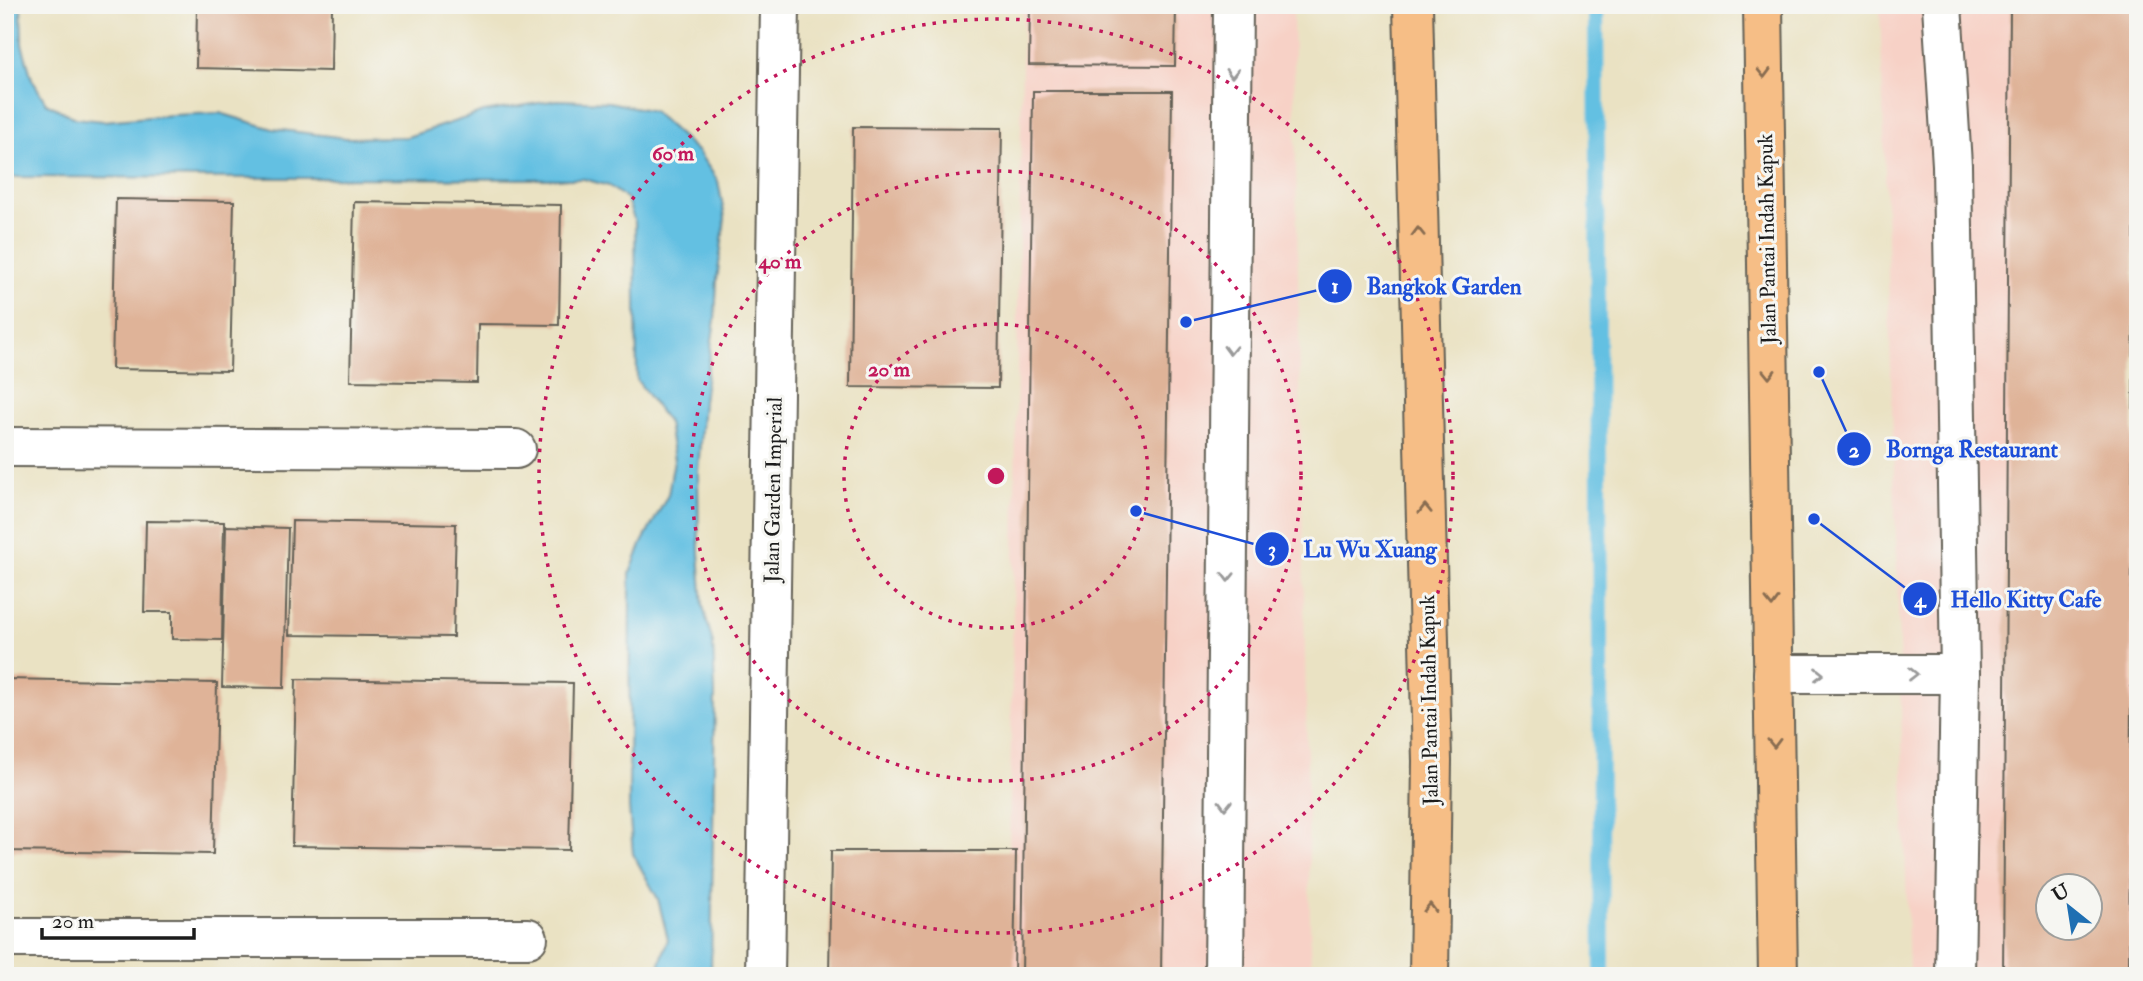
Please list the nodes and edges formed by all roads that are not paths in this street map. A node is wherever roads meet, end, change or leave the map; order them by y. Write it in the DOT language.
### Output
graph roads {
  1 [pos="780,5"];
  2 [pos="1233,5"];
  3 [pos="1413,5"];
  4 [pos="1763,5"];
  5 [pos="1942,5"];
  6 [pos="5,447"];
  7 [pos="516,449"];
  8 [pos="1773,674"];
  9 [pos="1960,674"];
  10 [pos="5,938"];
  11 [pos="528,938"];
  12 [pos="765,976"];
  13 [pos="1224,976"];
  14 [pos="1429,976"];
  15 [pos="1778,976"];
  16 [pos="1955,976"];
  1 -- 12 [label="street, Jalan Garden Imperial"];
  2 -- 13 [label="street, one-way"];
  14 -- 3 [label="main road, Jalan Pantai Indah Kapuk, one-way"];
  4 -- 8 [label="main road, Jalan Pantai Indah Kapuk, one-way"];
  5 -- 9 [label="street"];
  6 -- 7 [label="street"];
  8 -- 9 [label="street, one-way"];
  8 -- 15 [label="main road, Jalan Pantai Indah Kapuk, one-way"];
  9 -- 16 [label="street"];
  10 -- 11 [label="street"];
}
